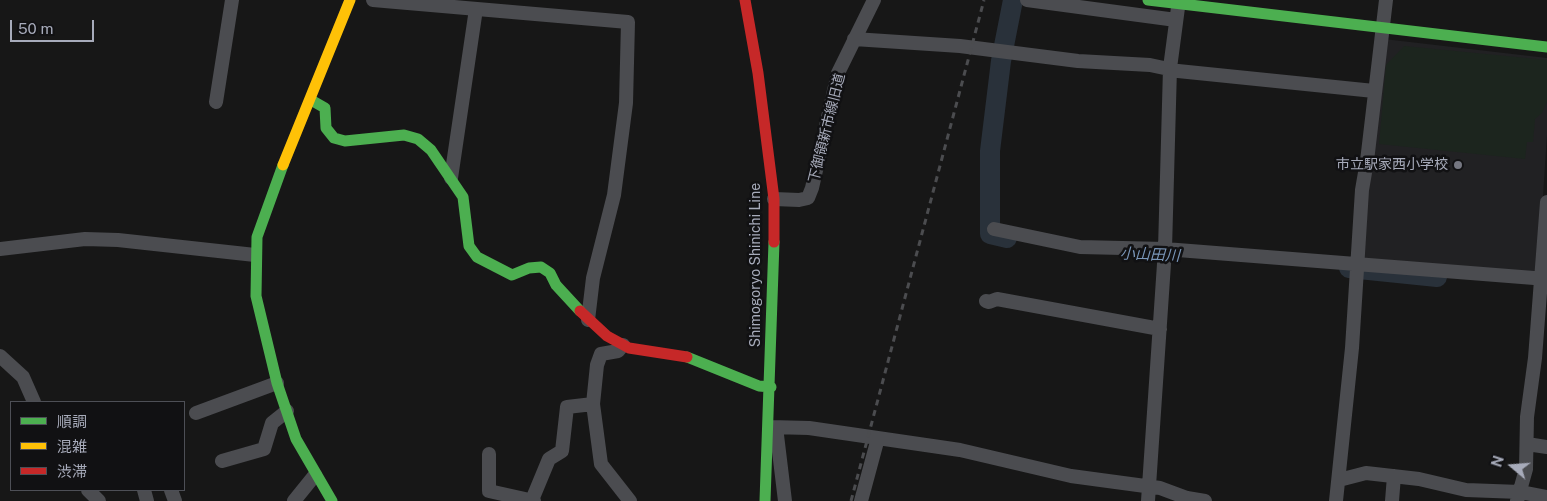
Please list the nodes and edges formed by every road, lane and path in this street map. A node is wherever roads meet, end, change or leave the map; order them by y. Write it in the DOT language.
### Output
graph roads {
  1 [pos="232,0"];
  2 [pos="350,0"];
  3 [pos="373,0"];
  4 [pos="746,0"];
  5 [pos="874,0"];
  6 [pos="1027,0"];
  7 [pos="1148,0"];
  8 [pos="1386,0"];
  9 [pos="1179,2"];
  10 [pos="476,9"];
  11 [pos="1176,20"];
  12 [pos="1382,28"];
  13 [pos="854,39"];
  14 [pos="1547,47"];
  15 [pos="1170,68"];
  16 [pos="1374,92"];
  17 [pos="311,100"];
  18 [pos="216,102"];
  19 [pos="451,178"];
  20 [pos="774,199"];
  21 [pos="1547,202"];
  22 [pos="994,229"];
  23 [pos="0,249"];
  24 [pos="1165,249"];
  25 [pos="255,255"];
  26 [pos="1358,264"];
  27 [pos="1544,279"];
  28 [pos="986,301"];
  29 [pos="588,320"];
  30 [pos="1542,321"];
  31 [pos="1160,329"];
  32 [pos="623,345"];
  33 [pos="0,356"];
  34 [pos="277,383"];
  35 [pos="771,387"];
  36 [pos="34,401"];
  37 [pos="592,404"];
  38 [pos="287,412"];
  39 [pos="196,413"];
  40 [pos="770,426"];
  41 [pos="878,438"];
  42 [pos="1528,444"];
  43 [pos="1547,447"];
  44 [pos="489,454"];
  45 [pos="222,461"];
  46 [pos="314,475"];
  47 [pos="1394,476"];
  48 [pos="1339,480"];
  49 [pos="1149,486"];
  50 [pos="89,491"];
  51 [pos="1518,497"];
  52 [pos="1547,497"];
  53 [pos="99,501"];
  54 [pos="294,501"];
  55 [pos="332,501"];
  56 [pos="533,501"];
  57 [pos="630,501"];
  58 [pos="766,501"];
  59 [pos="785,501"];
  60 [pos="862,501"];
  61 [pos="1148,501"];
  62 [pos="1205,501"];
  63 [pos="1336,501"];
  64 [pos="1392,501"];
  1 -- 18 [label="street"];
  2 -- 17 [label="street"];
  3 -- 10 [label="street"];
  4 -- 20 [label="street, Shimogoryo Shinichi Line"];
  5 -- 13 [label="street, 下御領新市線旧道"];
  6 -- 11 [label="street"];
  7 -- 9 [label="street"];
  8 -- 12 [label="street"];
  9 -- 11 [label="street"];
  9 -- 12 [label="street"];
  10 -- 19 [label="street"];
  10 -- 29 [label="street"];
  11 -- 15 [label="street"];
  12 -- 14 [label="street"];
  12 -- 16 [label="street"];
  13 -- 15 [label="street"];
  13 -- 20 [label="street, 下御領新市線旧道"];
  15 -- 16 [label="street"];
  15 -- 24 [label="street"];
  16 -- 26 [label="street"];
  17 -- 19 [label="street"];
  17 -- 25 [label="street"];
  19 -- 29 [label="street"];
  20 -- 35 [label="street, Shimogoryo Shinichi Line"];
  21 -- 27 [label="street"];
  22 -- 24 [label="street"];
  23 -- 25 [label="street"];
  24 -- 26 [label="street"];
  24 -- 31 [label="street"];
  25 -- 34 [label="street"];
  26 -- 27 [label="street"];
  26 -- 48 [label="street"];
  27 -- 30 [label="street"];
  28 -- 31 [label="street"];
  29 -- 32 [label="street"];
  30 -- 42 [label="street"];
  31 -- 49 [label="street"];
  32 -- 35 [label="street"];
  32 -- 37 [label="street"];
  33 -- 36 [label="street"];
  34 -- 38 [label="street"];
  34 -- 39 [label="street"];
  35 -- 40 [label="street, Shimogoryo Shinichi Line"];
  37 -- 56 [label="street"];
  37 -- 57 [label="street"];
  38 -- 45 [label="street"];
  38 -- 46 [label="street"];
  40 -- 41 [label="street"];
  40 -- 58 [label="street, Shimogoryo Shinichi Line"];
  40 -- 59 [label="street"];
  41 -- 49 [label="street"];
  41 -- 60 [label="street"];
  42 -- 43 [label="street"];
  42 -- 51 [label="street"];
  44 -- 56 [label="street"];
  46 -- 54 [label="street"];
  46 -- 55 [label="street"];
  47 -- 48 [label="street"];
  47 -- 51 [label="street"];
  47 -- 64 [label="street"];
  48 -- 63 [label="street"];
  49 -- 61 [label="street"];
  49 -- 62 [label="street"];
  50 -- 53 [label="street"];
  51 -- 52 [label="street"];
}
